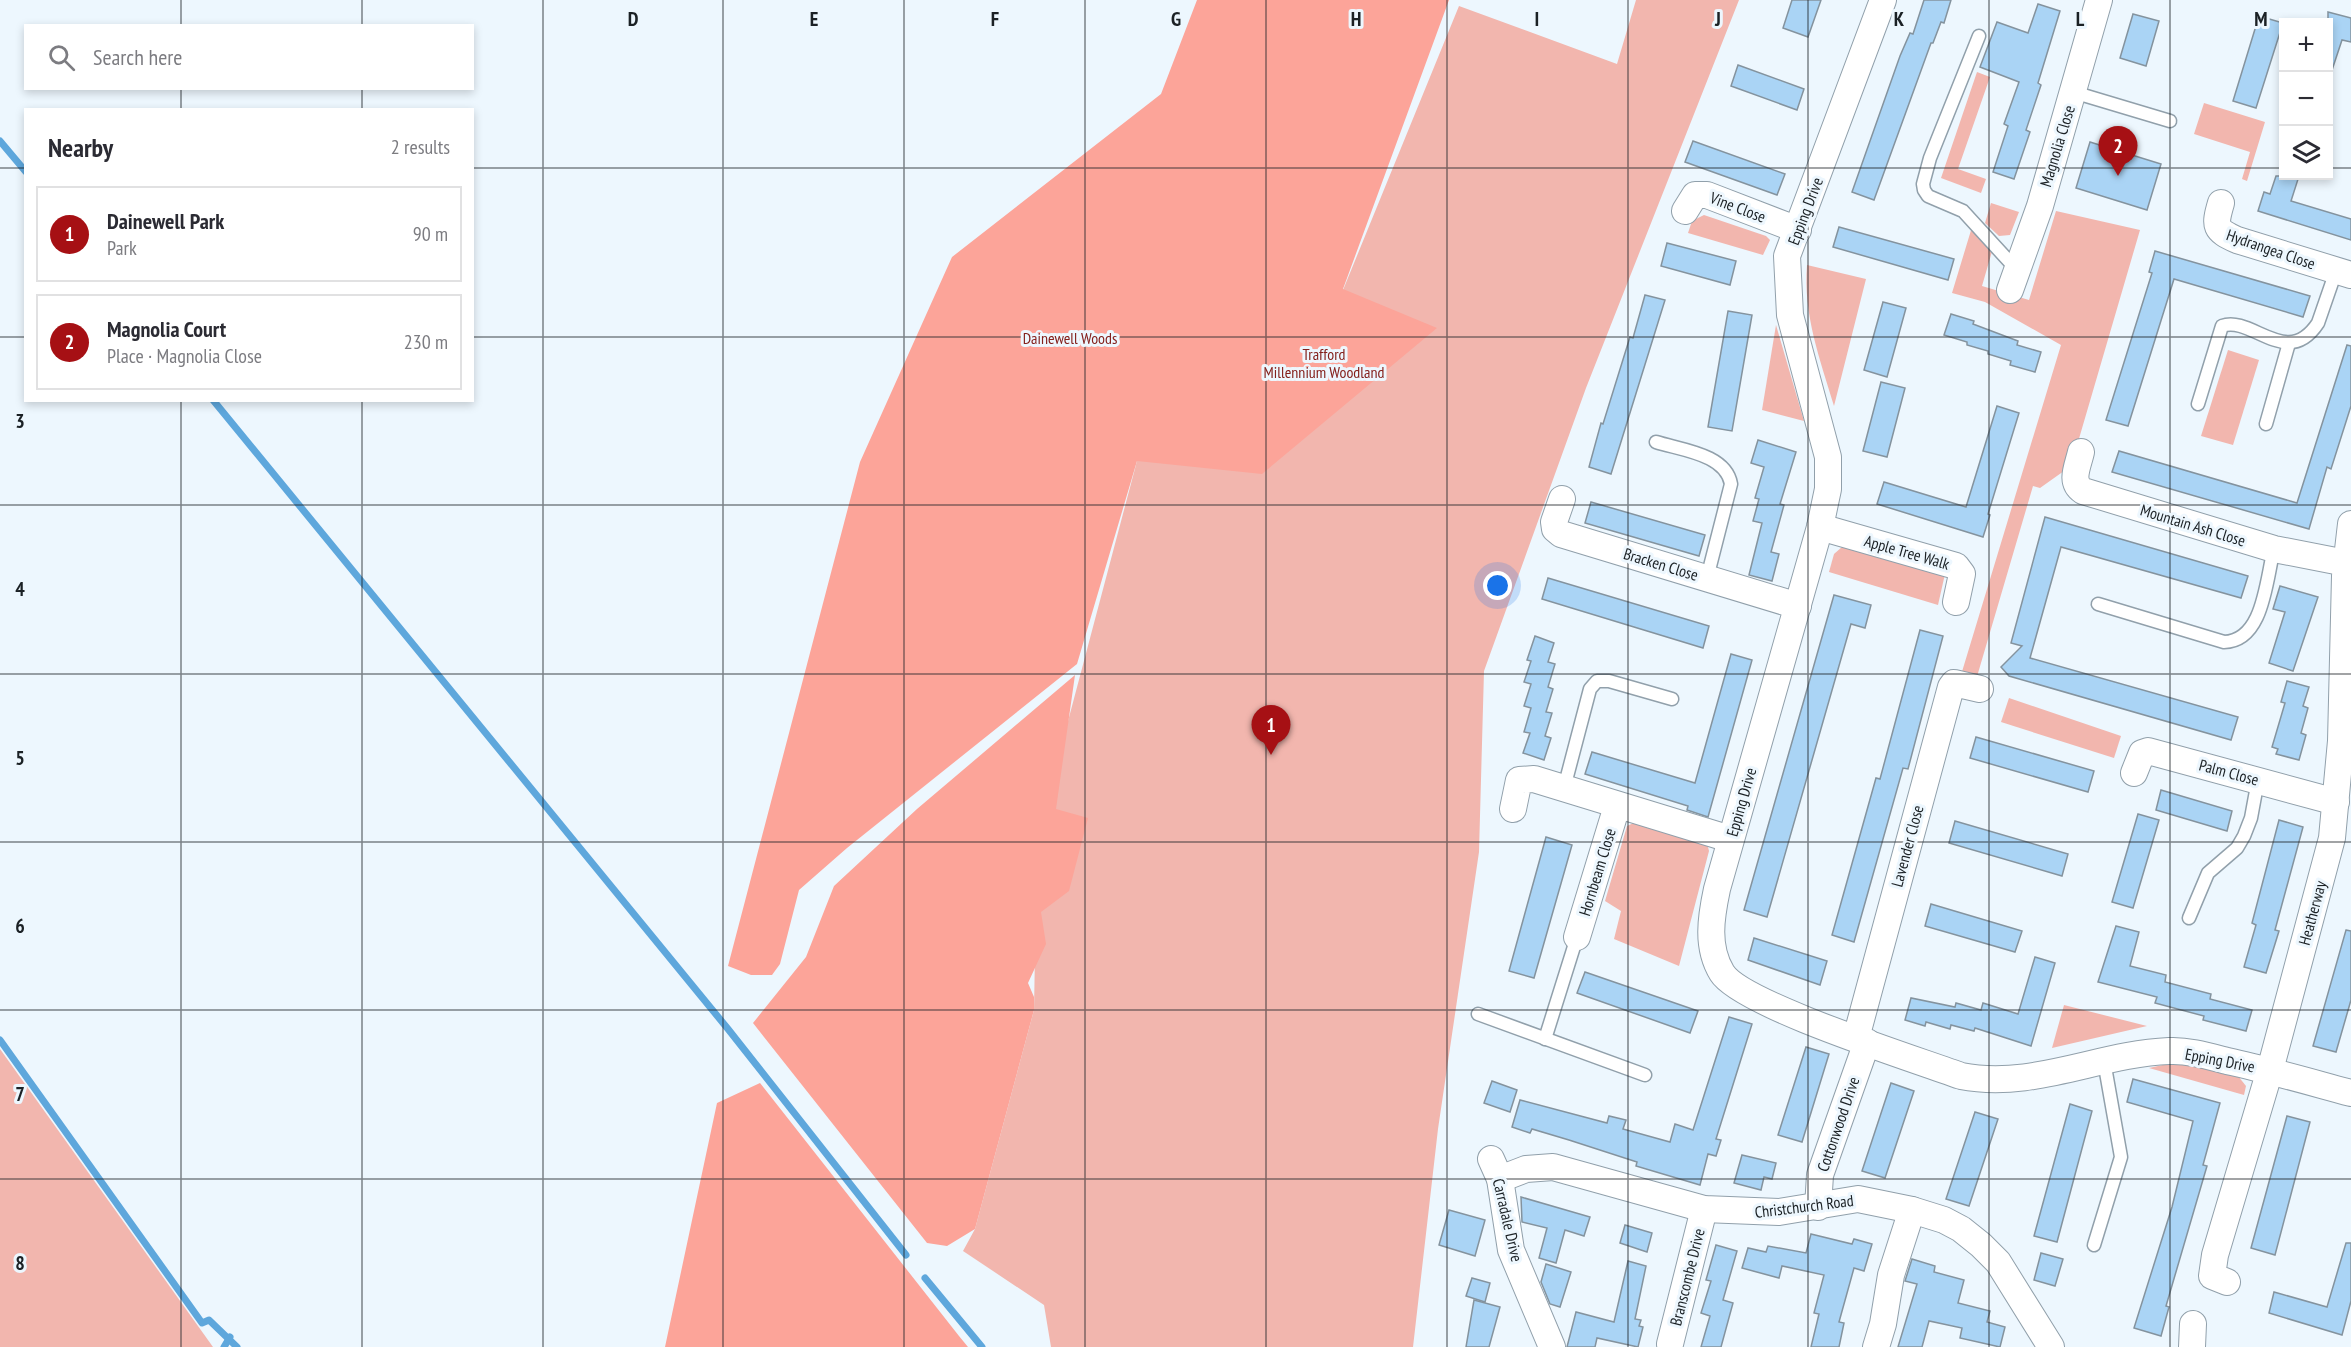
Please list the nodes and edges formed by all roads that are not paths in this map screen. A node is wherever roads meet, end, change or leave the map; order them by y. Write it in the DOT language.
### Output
graph roads {
  1 [pos="1883,0"];
  2 [pos="2099,0"];
  3 [pos="1979,36"];
  4 [pos="2073,92"];
  5 [pos="2170,121"];
  6 [pos="2221,203"];
  7 [pos="1685,211"];
  8 [pos="1798,230"];
  9 [pos="2343,273"];
  10 [pos="2014,280"];
  11 [pos="2289,343"];
  12 [pos="2199,404"];
  13 [pos="2266,424"];
  14 [pos="1656,442"];
  15 [pos="2081,452"];
  16 [pos="1562,499"];
  17 [pos="2351,524"];
  18 [pos="1820,527"];
  19 [pos="2274,549"];
  20 [pos="2346,563"];
  21 [pos="1707,578"];
  22 [pos="1956,602"];
  23 [pos="2098,604"];
  24 [pos="1798,606"];
  25 [pos="1980,688"];
  26 [pos="1672,699"];
  27 [pos="2134,772"];
  28 [pos="2258,780"];
  29 [pos="1564,788"];
  30 [pos="2336,802"];
  31 [pos="1617,806"];
  32 [pos="1513,808"];
  33 [pos="1730,839"];
  34 [pos="2189,918"];
  35 [pos="1577,937"];
  36 [pos="1478,1014"];
  37 [pos="1545,1039"];
  38 [pos="1861,1040"];
  39 [pos="2104,1061"];
  40 [pos="2270,1070"];
  41 [pos="1645,1075"];
  42 [pos="2351,1093"];
  43 [pos="1496,1169"];
  44 [pos="1818,1207"];
  45 [pos="1704,1209"];
  46 [pos="1912,1210"];
  47 [pos="2094,1245"];
  48 [pos="2227,1282"];
  49 [pos="1670,1344"];
  50 [pos="1552,1347"];
  51 [pos="1875,1347"];
  52 [pos="2051,1347"];
  1 -- 8 [label="street, Epping Drive"];
  2 -- 4 [label="street, Magnolia Close"];
  3 -- 10 [label="lane"];
  4 -- 5 [label="lane"];
  4 -- 10 [label="street, Magnolia Close"];
  6 -- 9 [label="street, Hydrangea Close"];
  7 -- 8 [label="street, Vine Close"];
  8 -- 18 [label="street, Epping Drive"];
  9 -- 11 [label="lane"];
  11 -- 12 [label="lane"];
  11 -- 13 [label="lane"];
  14 -- 21 [label="lane"];
  15 -- 19 [label="street, Mountain Ash Close"];
  16 -- 21 [label="street, Bracken Close"];
  17 -- 20 [label="street, Heatherway"];
  18 -- 22 [label="street, Apple Tree Walk"];
  18 -- 24 [label="street, Epping Drive"];
  19 -- 20 [label="street, Mountain Ash Close"];
  19 -- 23 [label="lane"];
  20 -- 30 [label="street, Heatherway"];
  21 -- 24 [label="street, Bracken Close"];
  24 -- 33 [label="street, Epping Drive"];
  25 -- 38 [label="street, Lavender Close"];
  26 -- 29 [label="lane"];
  27 -- 28 [label="street, Palm Close"];
  28 -- 30 [label="street, Palm Close"];
  28 -- 34 [label="lane"];
  29 -- 31 [label="street, Hornbeam Close"];
  29 -- 32 [label="street, Hornbeam Close"];
  30 -- 40 [label="street, Heatherway"];
  31 -- 33 [label="street, Hornbeam Close"];
  31 -- 35 [label="street, Hornbeam Close"];
  33 -- 38 [label="street, Epping Drive"];
  35 -- 37 [label="lane"];
  36 -- 37 [label="lane"];
  37 -- 41 [label="lane"];
  38 -- 39 [label="street, Epping Drive"];
  38 -- 44 [label="street, Cottonwood Drive"];
  39 -- 40 [label="street, Epping Drive"];
  39 -- 47 [label="lane"];
  40 -- 42 [label="street, Epping Drive"];
  40 -- 48 [label="street, Heatherway"];
  43 -- 45 [label="street, Christchurch Road"];
  43 -- 50 [label="street, Carradale Drive"];
  44 -- 45 [label="street, Christchurch Road"];
  44 -- 46 [label="street, Christchurch Road"];
  45 -- 49 [label="street, Branscombe Drive"];
  46 -- 51 [label="street"];
  46 -- 52 [label="street, Christchurch Road"];
}
